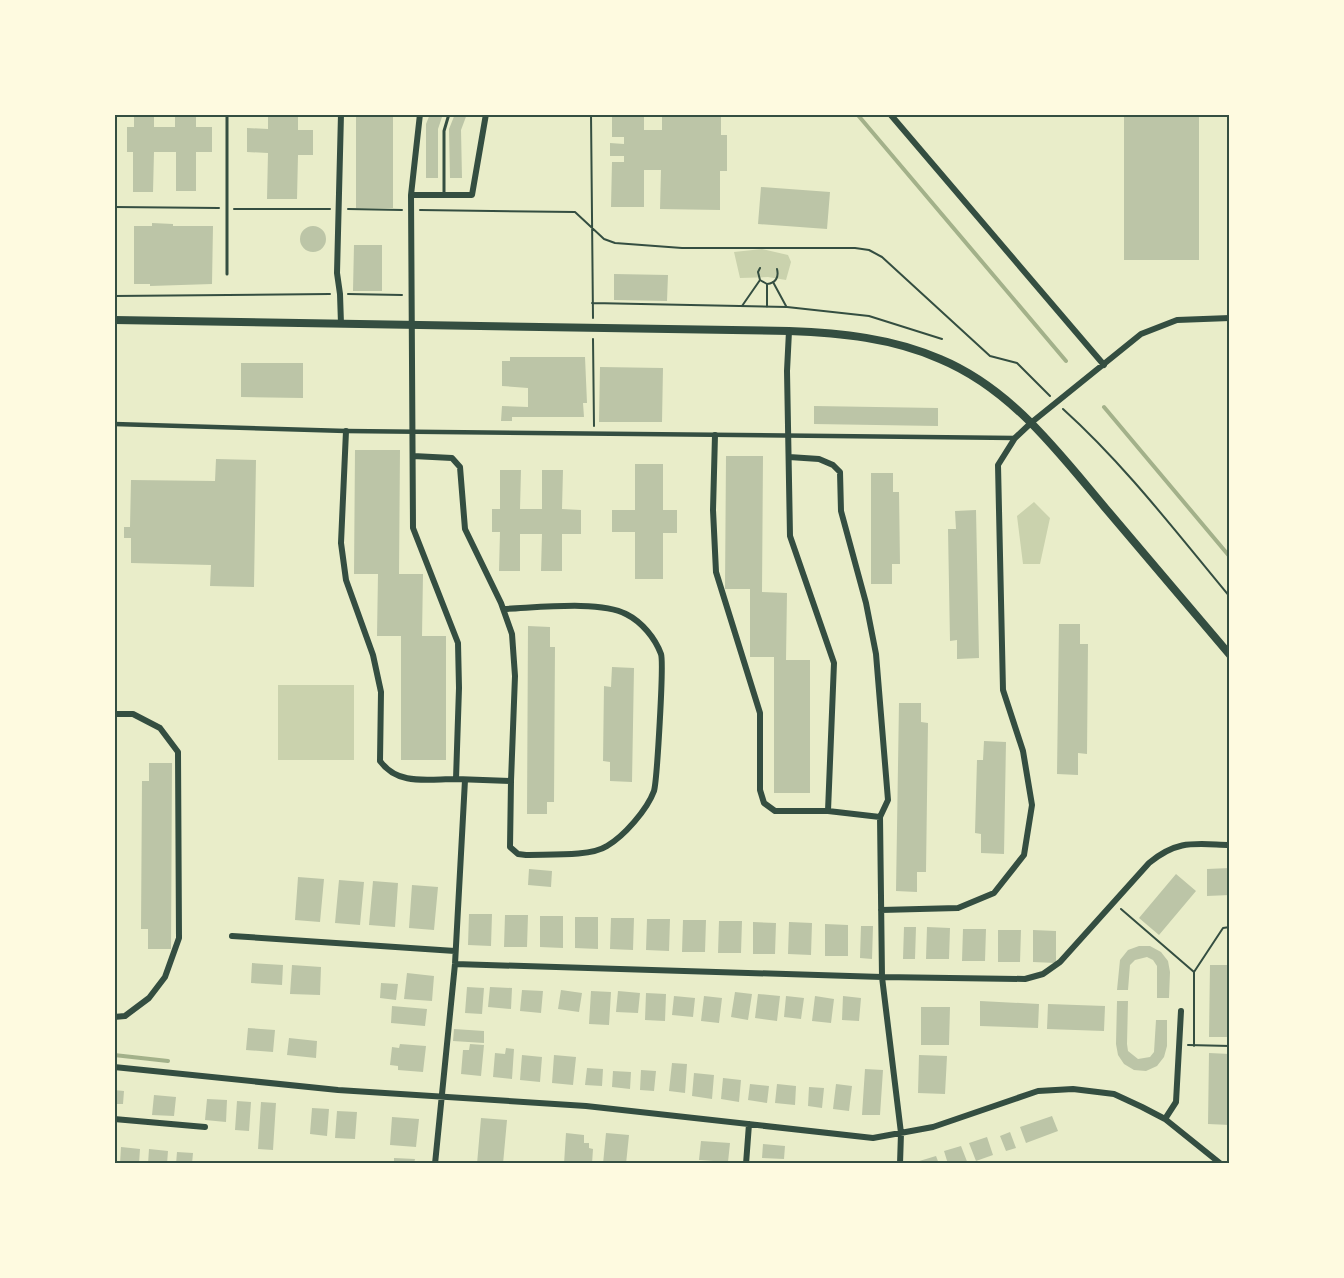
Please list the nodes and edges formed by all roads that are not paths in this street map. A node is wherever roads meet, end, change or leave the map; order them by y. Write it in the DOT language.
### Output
graph roads {
  1 [pos="227,114"];
  2 [pos="340,114"];
  3 [pos="420,114"];
  4 [pos="449,114"];
  5 [pos="486,114"];
  6 [pos="890,114"];
  7 [pos="411,195"];
  8 [pos="444,195"];
  9 [pos="227,274"];
  10 [pos="1230,318"];
  11 [pos="114,320"];
  12 [pos="340,324"];
  13 [pos="412,325"];
  14 [pos="789,331"];
  15 [pos="1104,365"];
  16 [pos="1032,422"];
  17 [pos="114,424"];
  18 [pos="346,430"];
  19 [pos="413,431"];
  20 [pos="715,435"];
  21 [pos="789,436"];
  22 [pos="1015,438"];
  23 [pos="413,456"];
  24 [pos="789,457"];
  25 [pos="504,609"];
  26 [pos="1230,655"];
  27 [pos="114,714"];
  28 [pos="456,779"];
  29 [pos="465,780"];
  30 [pos="511,781"];
  31 [pos="828,811"];
  32 [pos="880,817"];
  33 [pos="1230,845"];
  34 [pos="881,910"];
  35 [pos="231,936"];
  36 [pos="455,951"];
  37 [pos="455,964"];
  38 [pos="882,977"];
  39 [pos="1181,1011"];
  40 [pos="114,1017"];
  41 [pos="114,1067"];
  42 [pos="442,1097"];
  43 [pos="114,1119"];
  44 [pos="1165,1119"];
  45 [pos="749,1124"];
  46 [pos="205,1128"];
  47 [pos="901,1133"];
  48 [pos="435,1164"];
  49 [pos="746,1164"];
  50 [pos="900,1164"];
  51 [pos="1221,1164"];
  1 -- 9 [label="lane"];
  2 -- 12 [label="street"];
  3 -- 7 [label="street"];
  4 -- 8 [label="lane"];
  5 -- 8 [label="street"];
  6 -- 15 [label="street"];
  7 -- 8 [label="street"];
  7 -- 13 [label="street"];
  10 -- 15 [label="street"];
  11 -- 12 [label="street"];
  12 -- 13 [label="street"];
  13 -- 14 [label="street"];
  13 -- 19 [label="street"];
  14 -- 16 [label="street"];
  14 -- 21 [label="street"];
  15 -- 16 [label="street"];
  16 -- 22 [label="street"];
  16 -- 26 [label="street"];
  17 -- 18 [label="street"];
  18 -- 19 [label="street"];
  18 -- 28 [label="street"];
  19 -- 20 [label="street"];
  19 -- 23 [label="street"];
  20 -- 21 [label="street"];
  20 -- 31 [label="street"];
  21 -- 22 [label="street"];
  21 -- 24 [label="street"];
  22 -- 34 [label="street"];
  23 -- 25 [label="street"];
  23 -- 28 [label="street"];
  24 -- 31 [label="street"];
  24 -- 32 [label="street"];
  25 -- 30 [label="street"];
  25 -- 30 [label="street"];
  27 -- 40 [label="street"];
  28 -- 29 [label="street"];
  29 -- 30 [label="street"];
  29 -- 36 [label="street"];
  31 -- 32 [label="street"];
  32 -- 34 [label="street"];
  33 -- 38 [label="street"];
  34 -- 38 [label="street"];
  35 -- 36 [label="street"];
  36 -- 37 [label="street"];
  37 -- 38 [label="street"];
  37 -- 42 [label="street"];
  38 -- 47 [label="street"];
  39 -- 44 [label="street"];
  41 -- 42 [label="street"];
  42 -- 45 [label="street"];
  42 -- 48 [label="street"];
  43 -- 46 [label="street"];
  44 -- 47 [label="street"];
  44 -- 51 [label="street"];
  45 -- 47 [label="street"];
  45 -- 49 [label="street"];
  47 -- 50 [label="street"];
}
